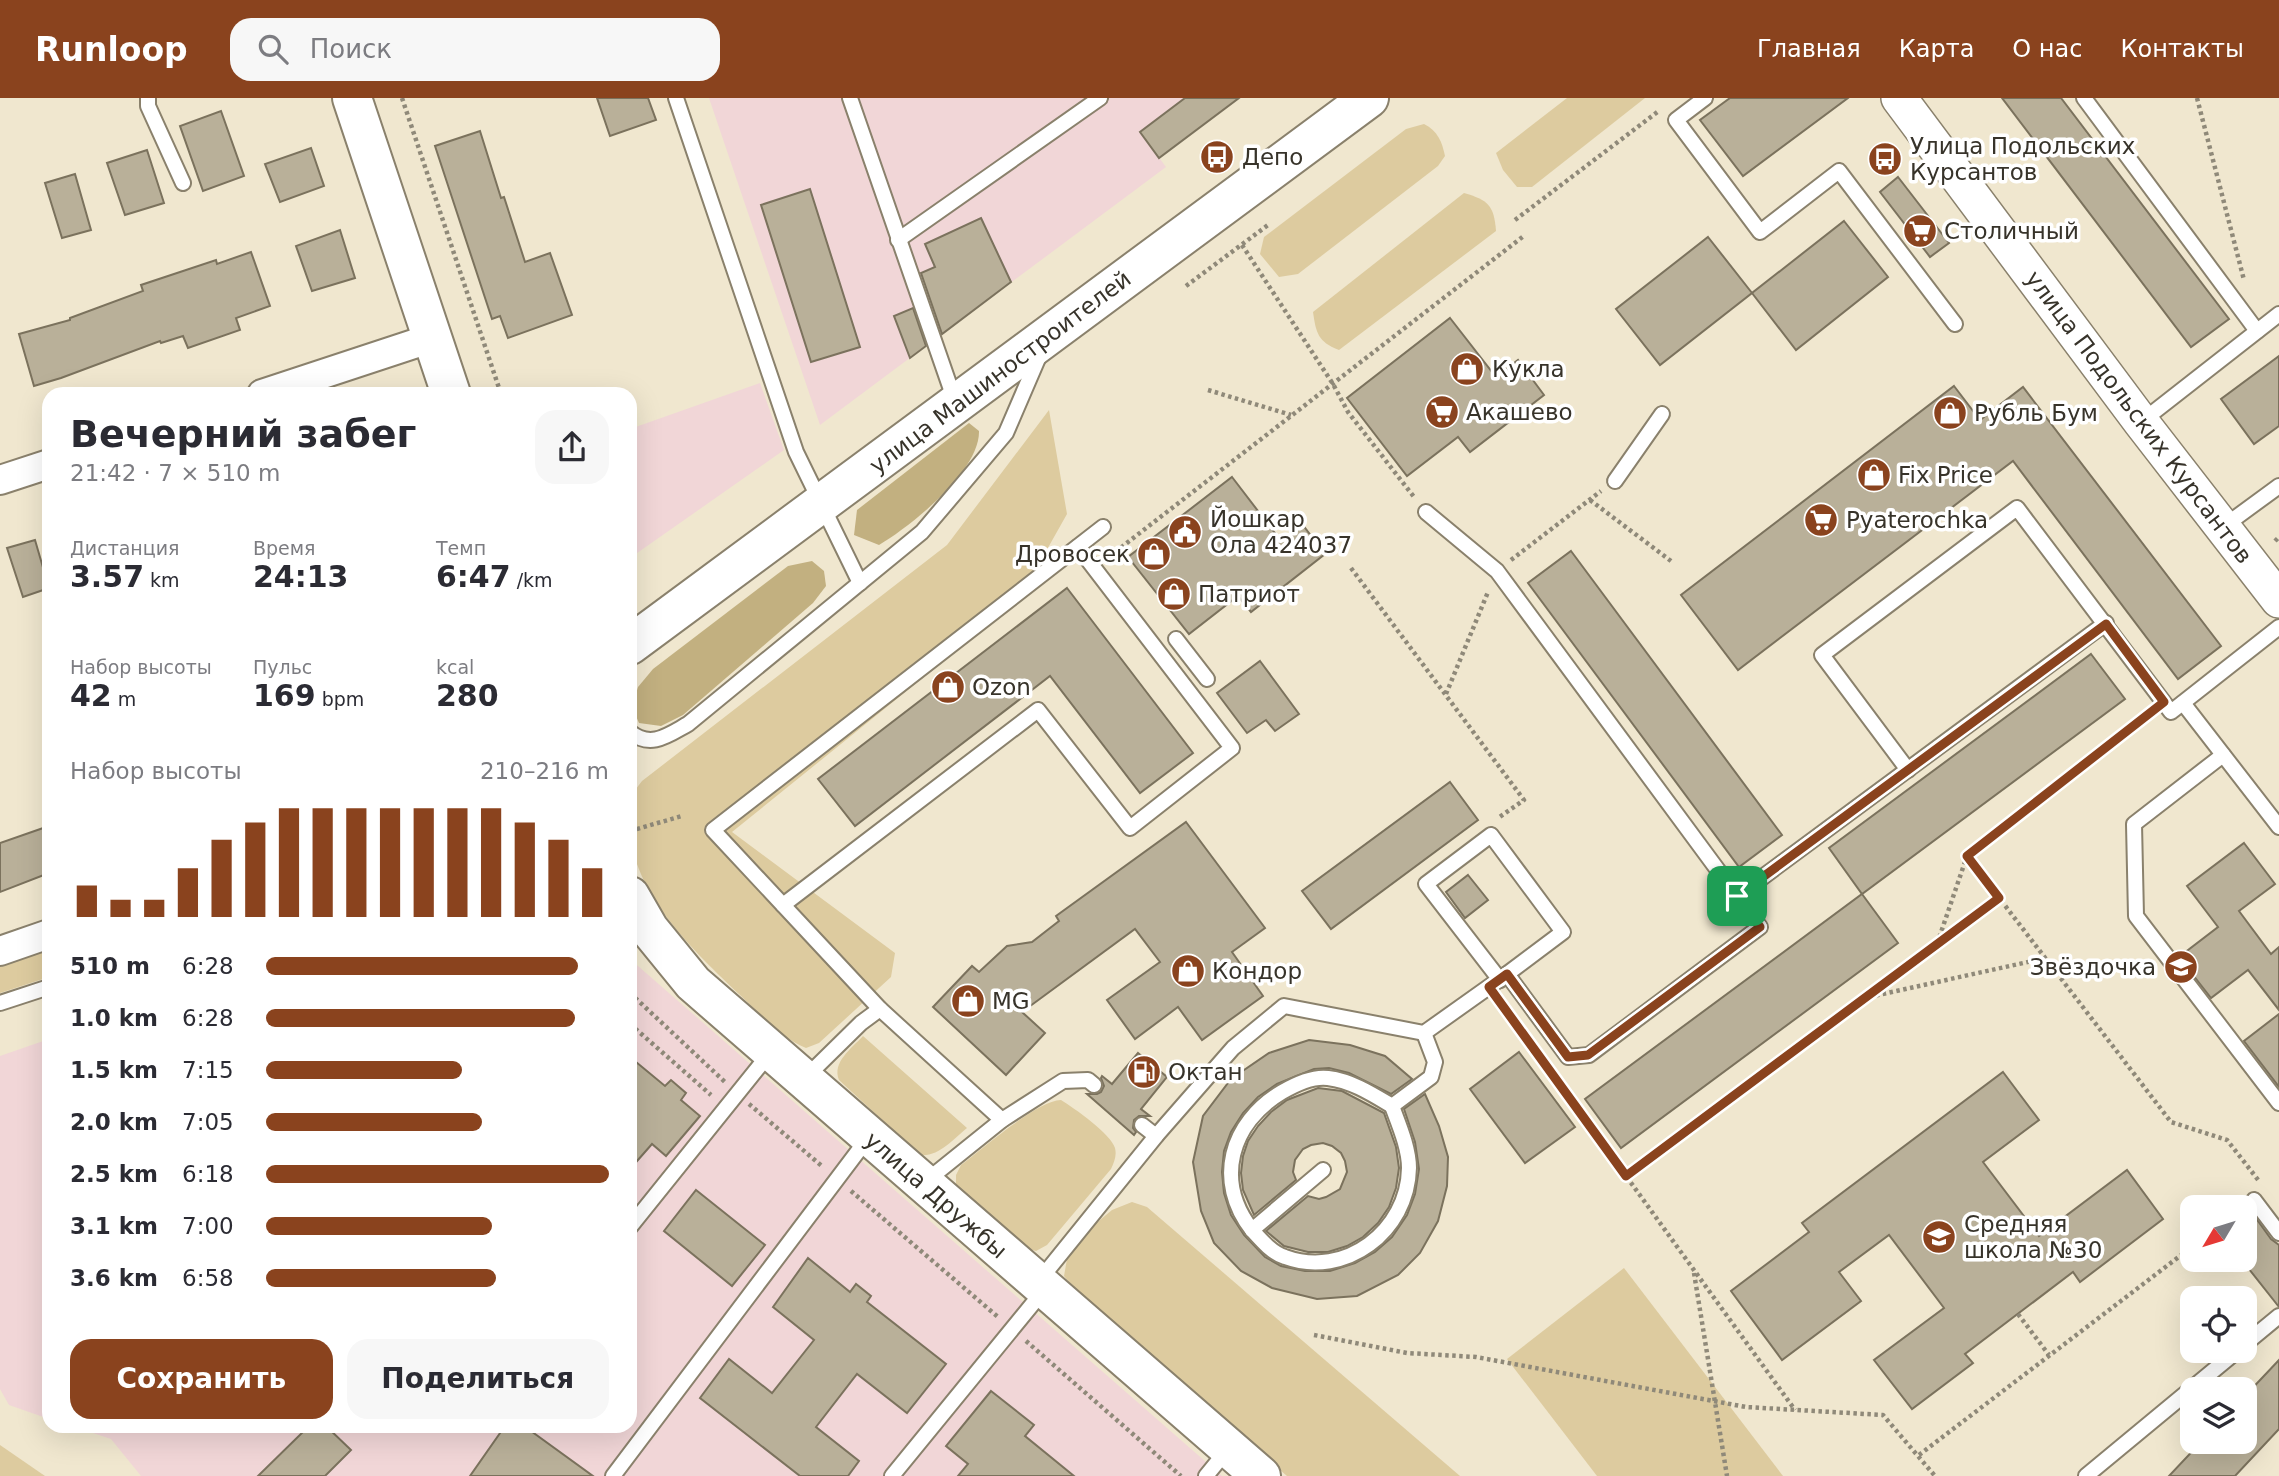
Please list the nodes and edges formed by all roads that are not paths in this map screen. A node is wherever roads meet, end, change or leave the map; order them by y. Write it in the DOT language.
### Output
graph roads {
  1 [pos="148,98"];
  2 [pos="352,98"];
  3 [pos="676,98"];
  4 [pos="850,98"];
  5 [pos="1100,98"];
  6 [pos="1369,98"];
  7 [pos="1705,98"];
  8 [pos="1899,98"];
  9 [pos="2084,98"];
  10 [pos="183,183"];
  11 [pos="898,240"];
  12 [pos="2279,314"];
  13 [pos="1955,324"];
  14 [pos="2257,331"];
  15 [pos="1049,335"];
  16 [pos="432,338"];
  17 [pos="283,387"];
  18 [pos="449,387"];
  19 [pos="956,404"];
  20 [pos="1662,414"];
  21 [pos="2141,422"];
  22 [pos="42,466"];
  23 [pos="0,480"];
  24 [pos="1615,481"];
  25 [pos="2279,486"];
  26 [pos="822,504"];
  27 [pos="1426,512"];
  28 [pos="1103,527"];
  29 [pos="2221,528"];
  30 [pos="1078,547"];
  31 [pos="860,583"];
  32 [pos="2279,600"];
  33 [pos="2106,624"];
  34 [pos="2279,627"];
  35 [pos="1176,639"];
  36 [pos="637,640"];
  37 [pos="1207,679"];
  38 [pos="2183,703"];
  39 [pos="637,738"];
  40 [pos="2223,755"];
  41 [pos="1908,770"];
  42 [pos="2279,827"];
  43 [pos="1737,896"];
  44 [pos="783,905"];
  45 [pos="637,908"];
  46 [pos="42,936"];
  47 [pos="0,951"];
  48 [pos="1499,980"];
  49 [pos="42,989"];
  50 [pos="0,1003"];
  51 [pos="880,1009"];
  52 [pos="1424,1032"];
  53 [pos="771,1052"];
  54 [pos="803,1080"];
  55 [pos="1094,1085"];
  56 [pos="2279,1103"];
  57 [pos="1392,1106"];
  58 [pos="1002,1120"];
  59 [pos="1142,1125"];
  60 [pos="1156,1136"];
  61 [pos="869,1137"];
  62 [pos="1323,1170"];
  63 [pos="923,1184"];
  64 [pos="2258,1206"];
  65 [pos="637,1218"];
  66 [pos="1252,1230"];
  67 [pos="2279,1233"];
  68 [pos="1041,1286"];
  69 [pos="2279,1316"];
  70 [pos="2257,1334"];
  71 [pos="2223,1363"];
  72 [pos="1217,1462"];
  73 [pos="613,1476"];
  74 [pos="891,1476"];
  75 [pos="1261,1476"];
  76 [pos="2086,1476"];
  1 -- 10 [label="lane"];
  2 -- 16 [label="main road"];
  3 -- 26 [label="lane"];
  4 -- 11 [label="lane"];
  5 -- 11 [label="lane"];
  6 -- 15 [label="main road, улица Машиностроителей"];
  7 -- 13 [label="lane"];
  8 -- 21 [label="street, улица Подольских Курсантов"];
  9 -- 14 [label="lane"];
  11 -- 19 [label="lane"];
  12 -- 14 [label="lane"];
  14 -- 21 [label="lane"];
  15 -- 19 [label="main road, улица Машиностроителей"];
  15 -- 31 [label="lane"];
  16 -- 17 [label="street"];
  16 -- 18 [label="main road"];
  19 -- 26 [label="main road, улица Машиностроителей"];
  20 -- 24 [label="lane"];
  21 -- 29 [label="street, улица Подольских Курсантов"];
  22 -- 23 [label="street"];
  25 -- 29 [label="lane"];
  26 -- 31 [label="lane"];
  26 -- 36 [label="main road, улица Машиностроителей"];
  27 -- 43 [label="lane"];
  28 -- 30 [label="lane"];
  29 -- 32 [label="street, улица Подольских Курсантов"];
  30 -- 44 [label="lane"];
  30 -- 44 [label="lane"];
  31 -- 39 [label="lane"];
  33 -- 38 [label="lane"];
  33 -- 41 [label="lane"];
  33 -- 41 [label="lane"];
  34 -- 38 [label="lane"];
  35 -- 37 [label="lane"];
  38 -- 40 [label="lane"];
  40 -- 42 [label="lane"];
  40 -- 56 [label="lane"];
  41 -- 43 [label="lane"];
  43 -- 48 [label="lane"];
  44 -- 51 [label="lane"];
  45 -- 53 [label="main road, улица Дружбы"];
  46 -- 47 [label="street"];
  48 -- 48 [label="lane"];
  48 -- 52 [label="lane"];
  49 -- 50 [label="lane"];
  51 -- 54 [label="lane"];
  51 -- 58 [label="lane"];
  52 -- 57 [label="lane"];
  52 -- 60 [label="lane"];
  53 -- 54 [label="main road, улица Дружбы"];
  53 -- 65 [label="lane"];
  54 -- 61 [label="main road, улица Дружбы"];
  55 -- 58 [label="lane"];
  57 -- 66 [label="lane"];
  57 -- 66 [label="lane"];
  58 -- 63 [label="lane"];
  59 -- 60 [label="lane"];
  60 -- 68 [label="lane"];
  61 -- 63 [label="main road, улица Дружбы"];
  61 -- 73 [label="lane"];
  62 -- 66 [label="lane"];
  63 -- 68 [label="main road, улица Дружбы"];
  64 -- 67 [label="lane"];
  68 -- 72 [label="main road, улица Дружбы"];
  68 -- 74 [label="lane"];
  69 -- 70 [label="lane"];
  71 -- 76 [label="lane"];
  72 -- 75 [label="main road, улица Дружбы"];
}
